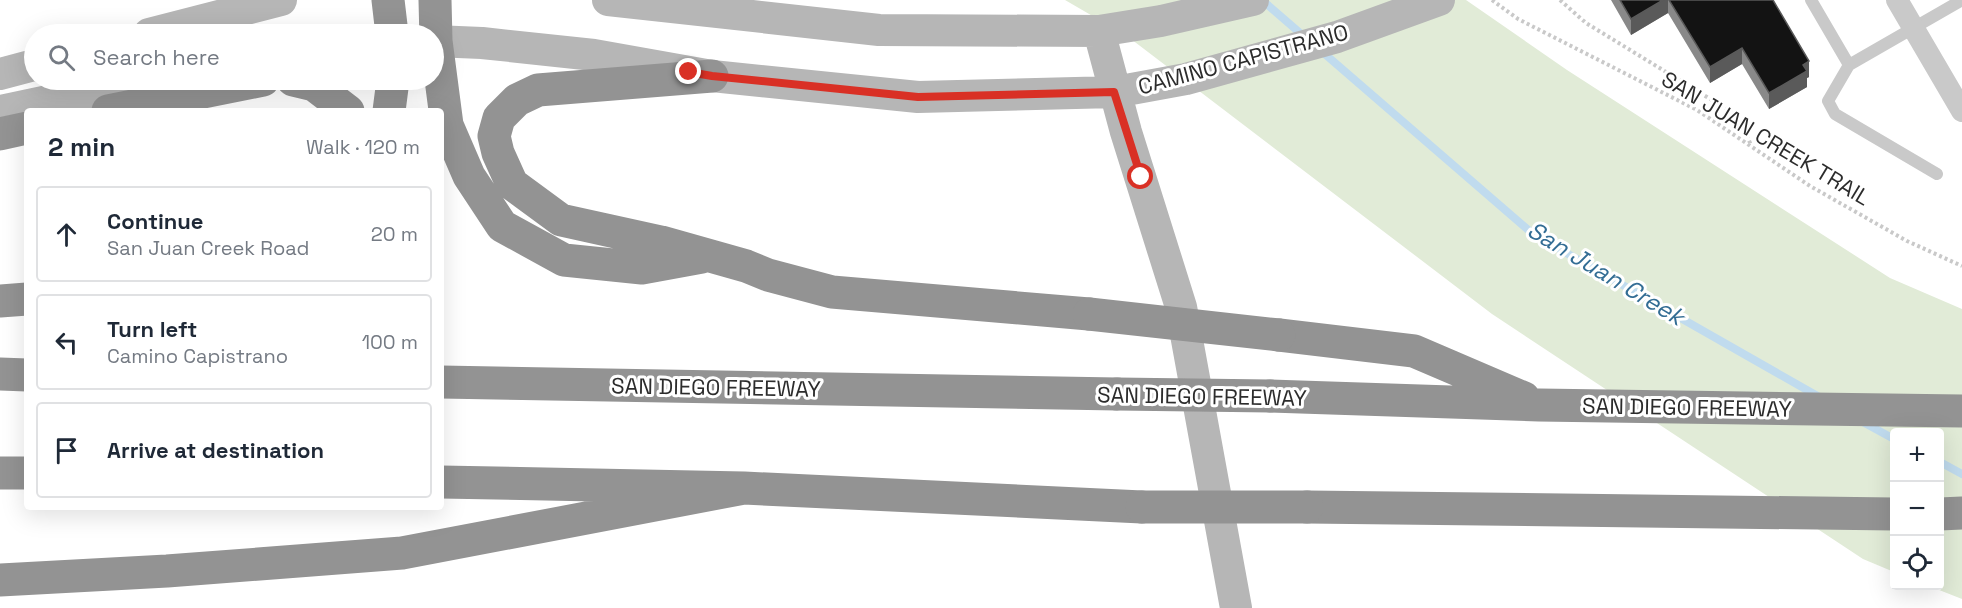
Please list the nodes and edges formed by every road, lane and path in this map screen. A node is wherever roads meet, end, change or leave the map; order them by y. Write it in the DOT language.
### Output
graph roads {
  1 [pos="281,0"];
  2 [pos="388,0"];
  3 [pos="435,0"];
  4 [pos="608,0"];
  5 [pos="1253,0"];
  6 [pos="1439,0"];
  7 [pos="1492,0"];
  8 [pos="1560,0"];
  9 [pos="1811,0"];
  10 [pos="1897,0"];
  11 [pos="1962,0"];
  12 [pos="188,24"];
  13 [pos="391,24"];
  14 [pos="435,24"];
  15 [pos="1913,28"];
  16 [pos="1106,30"];
  17 [pos="444,41"];
  18 [pos="1849,65"];
  19 [pos="24,68"];
  20 [pos="0,74"];
  21 [pos="712,76"];
  22 [pos="100,90"];
  23 [pos="213,90"];
  24 [pos="321,90"];
  25 [pos="392,90"];
  26 [pos="442,90"];
  27 [pos="1114,92"];
  28 [pos="123,108"];
  29 [pos="344,108"];
  30 [pos="389,108"];
  31 [pos="0,111"];
  32 [pos="1962,111"];
  33 [pos="24,129"];
  34 [pos="0,134"];
  35 [pos="1752,146"];
  36 [pos="1936,174"];
  37 [pos="707,256"];
  38 [pos="1962,266"];
  39 [pos="24,299"];
  40 [pos="0,301"];
  41 [pos="0,375"];
  42 [pos="24,375"];
  43 [pos="444,382"];
  44 [pos="1549,405"];
  45 [pos="1962,411"];
  46 [pos="0,472"];
  47 [pos="24,473"];
  48 [pos="444,482"];
  49 [pos="744,488"];
  50 [pos="1962,513"];
  51 [pos="1890,514"];
  52 [pos="1944,514"];
  53 [pos="0,580"];
  54 [pos="1236,608"];
  1 -- 12 [label="main road"];
  2 -- 13 [label="highway"];
  3 -- 14 [label="highway"];
  4 -- 16 [label="main road"];
  5 -- 16 [label="main road"];
  6 -- 27 [label="main road, CAMINO CAPISTRANO"];
  7 -- 35 [label="path, SAN JUAN CREEK TRAIL"];
  8 -- 35 [label="path"];
  9 -- 18 [label="lane"];
  10 -- 15 [label="street"];
  11 -- 15 [label="lane"];
  15 -- 18 [label="lane"];
  15 -- 32 [label="street"];
  16 -- 27 [label="main road"];
  17 -- 21 [label="main road, CAMINO CAPISTRANO"];
  18 -- 36 [label="lane"];
  19 -- 20 [label="main road"];
  21 -- 27 [label="main road, CAMINO CAPISTRANO"];
  21 -- 37 [label="highway"];
  22 -- 31 [label="main road"];
  23 -- 28 [label="highway"];
  24 -- 29 [label="highway"];
  25 -- 30 [label="highway"];
  26 -- 37 [label="highway"];
  27 -- 54 [label="main road"];
  33 -- 34 [label="highway"];
  35 -- 38 [label="path, SAN JUAN CREEK TRAIL"];
  37 -- 44 [label="highway, bridge"];
  39 -- 40 [label="highway"];
  41 -- 42 [label="highway"];
  43 -- 44 [label="highway, SAN DIEGO FREEWAY, bridge"];
  44 -- 45 [label="highway, SAN DIEGO FREEWAY"];
  46 -- 47 [label="highway"];
  48 -- 49 [label="highway"];
  49 -- 51 [label="highway, bridge"];
  49 -- 53 [label="highway"];
  50 -- 52 [label="highway"];
}
